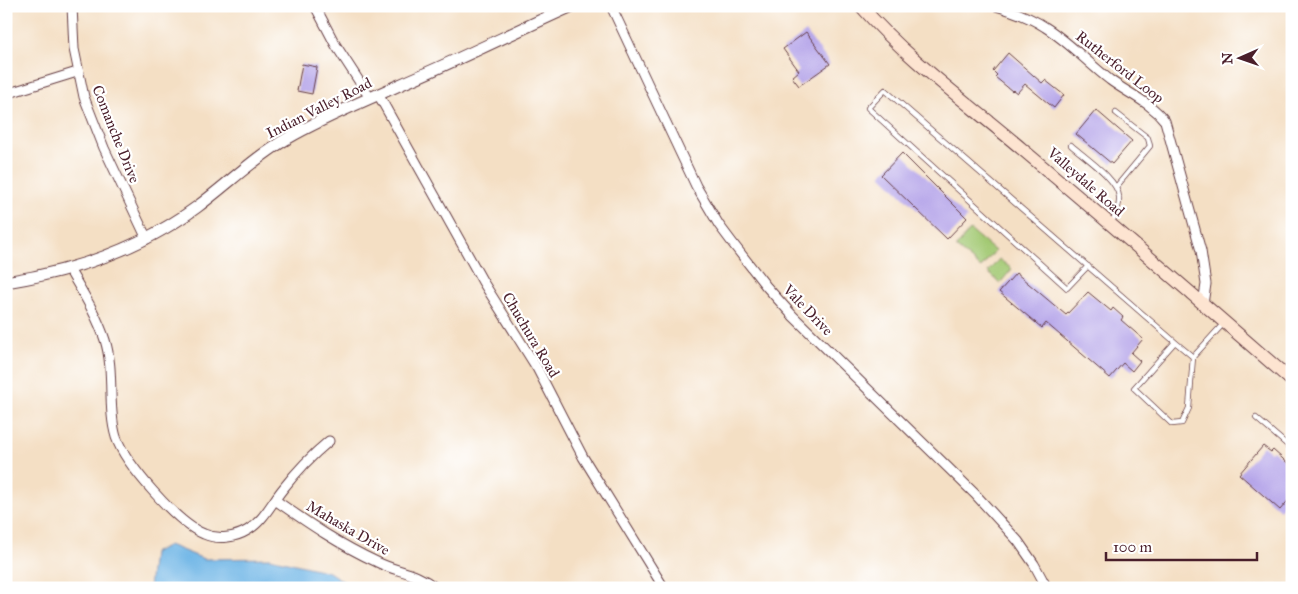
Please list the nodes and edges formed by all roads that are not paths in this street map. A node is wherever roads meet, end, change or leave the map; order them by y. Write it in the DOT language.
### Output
graph roads {
  1 [pos="72,6"];
  2 [pos="315,6"];
  3 [pos="572,6"];
  4 [pos="611,6"];
  5 [pos="861,6"];
  6 [pos="996,6"];
  7 [pos="77,72"];
  8 [pos="6,94"];
  9 [pos="374,96"];
  10 [pos="1116,113"];
  11 [pos="1070,145"];
  12 [pos="1116,187"];
  13 [pos="1110,225"];
  14 [pos="147,239"];
  15 [pos="1088,266"];
  16 [pos="69,269"];
  17 [pos="6,282"];
  18 [pos="1203,304"];
  19 [pos="1225,322"];
  20 [pos="1175,342"];
  21 [pos="1192,357"];
  22 [pos="1292,381"];
  23 [pos="1256,418"];
  24 [pos="328,441"];
  25 [pos="1292,449"];
  26 [pos="274,500"];
  27 [pos="1043,587"];
  28 [pos="436,588"];
  29 [pos="664,588"];
  1 -- 7 [label="street, Comanche Drive"];
  2 -- 9 [label="street, Chuchura Road"];
  3 -- 9 [label="street, Indian Valley Road"];
  4 -- 27 [label="street, Vale Drive"];
  5 -- 13 [label="main road, Valleydale Road"];
  6 -- 18 [label="street, Rutherford Loop"];
  7 -- 8 [label="street"];
  7 -- 14 [label="street, Comanche Drive"];
  9 -- 14 [label="street, Indian Valley Road"];
  9 -- 29 [label="street, Chuchura Road"];
  10 -- 12 [label="lane"];
  11 -- 12 [label="lane"];
  12 -- 13 [label="lane"];
  13 -- 18 [label="main road, Valleydale Road"];
  14 -- 16 [label="street, Indian Valley Road"];
  15 -- 15 [label="lane"];
  15 -- 20 [label="lane"];
  16 -- 17 [label="street, Indian Valley Road"];
  16 -- 26 [label="street"];
  18 -- 19 [label="main road, Valleydale Road"];
  19 -- 21 [label="lane"];
  19 -- 22 [label="main road, Valleydale Road"];
  20 -- 21 [label="lane"];
  20 -- 21 [label="lane"];
  23 -- 25 [label="lane"];
  24 -- 26 [label="street"];
  26 -- 28 [label="street, Mahaska Drive"];
}
